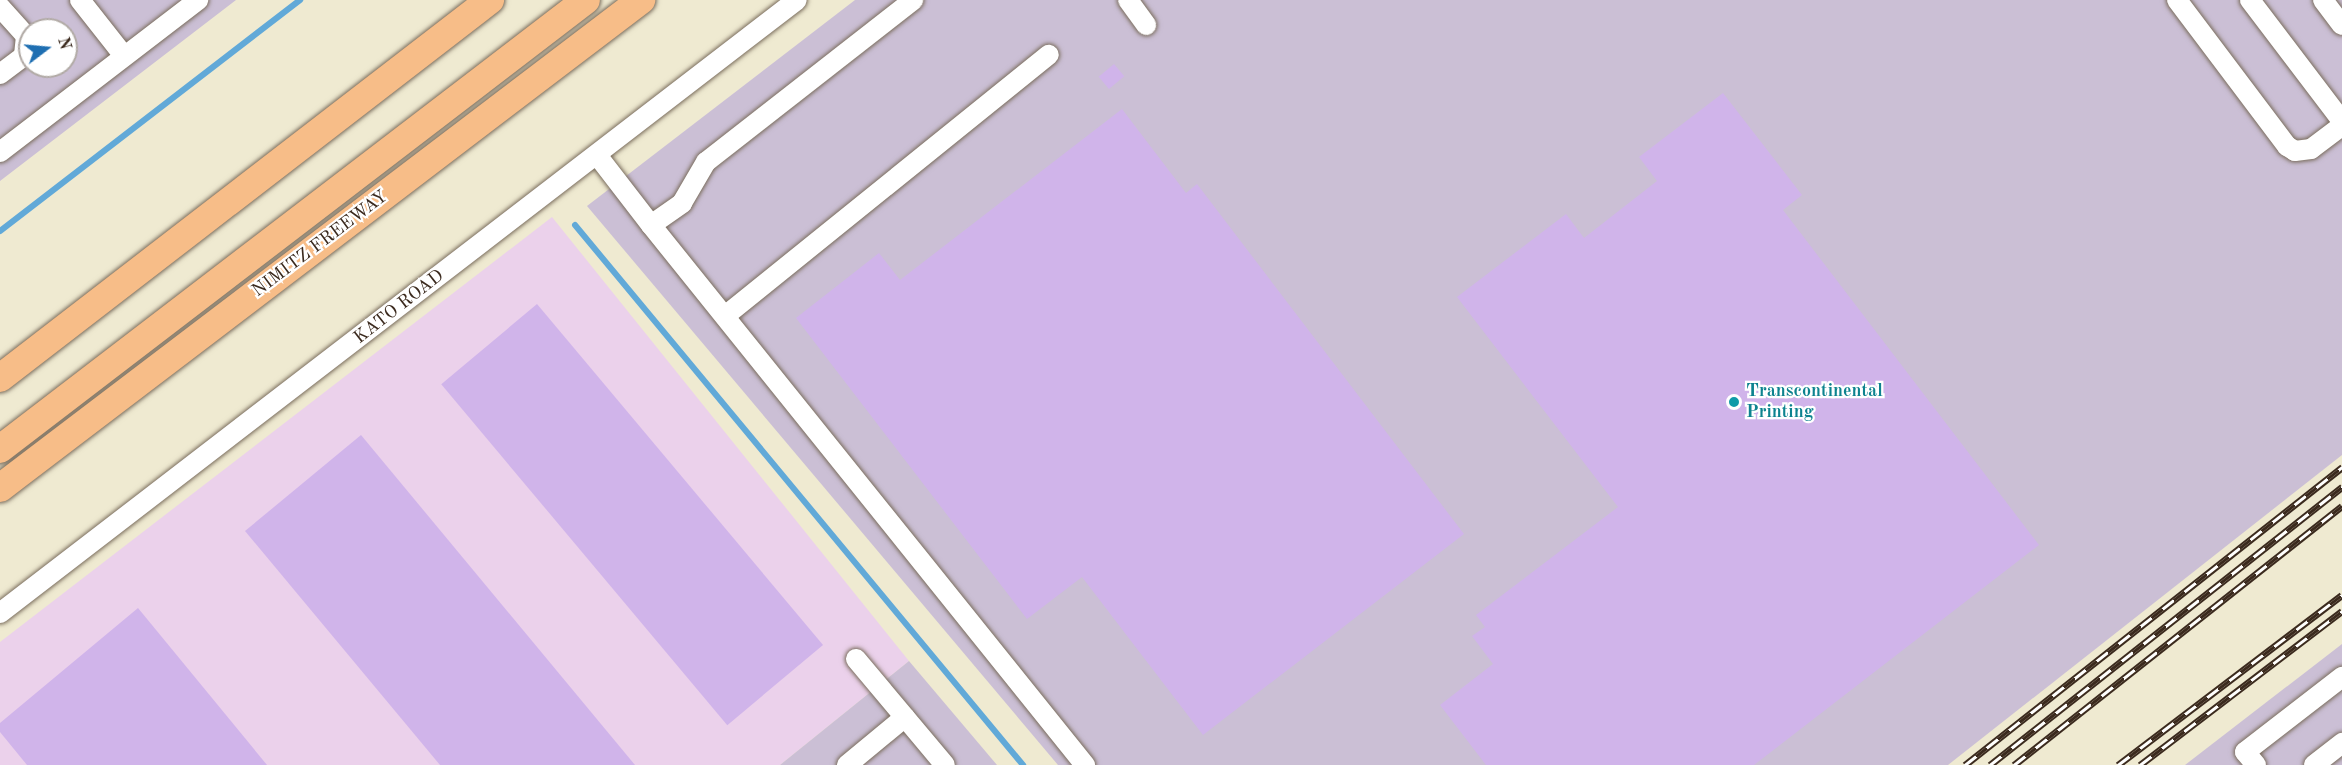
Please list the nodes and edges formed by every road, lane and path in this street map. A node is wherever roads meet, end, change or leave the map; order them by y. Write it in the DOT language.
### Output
graph roads {
  1 [pos="80,0"];
  2 [pos="198,0"];
  3 [pos="490,0"];
  4 [pos="586,0"];
  5 [pos="641,0"];
  6 [pos="797,0"];
  7 [pos="914,0"];
  8 [pos="1128,0"];
  9 [pos="2177,0"];
  10 [pos="2250,0"];
  11 [pos="2323,0"];
  12 [pos="0,7"];
  13 [pos="1146,25"];
  14 [pos="2342,25"];
  15 [pos="1049,55"];
  16 [pos="124,56"];
  17 [pos="0,75"];
  18 [pos="2342,122"];
  19 [pos="2342,126"];
  20 [pos="0,152"];
  21 [pos="597,155"];
  22 [pos="651,225"];
  23 [pos="725,316"];
  24 [pos="0,378"];
  25 [pos="0,449"];
  26 [pos="0,488"];
  27 [pos="0,613"];
  28 [pos="856,659"];
  29 [pos="2342,677"];
  30 [pos="905,717"];
  31 [pos="2342,744"];
  32 [pos="847,765"];
  33 [pos="945,765"];
  34 [pos="1085,765"];
  35 [pos="2256,765"];
  36 [pos="2314,765"];
  1 -- 16 [label="street"];
  2 -- 16 [label="street"];
  3 -- 24 [label="highway"];
  4 -- 25 [label="highway"];
  5 -- 26 [label="highway, NIMITZ FREEWAY"];
  6 -- 21 [label="street, KATO ROAD"];
  7 -- 22 [label="street"];
  8 -- 13 [label="street"];
  9 -- 19 [label="street"];
  10 -- 18 [label="street"];
  11 -- 14 [label="street"];
  12 -- 17 [label="street"];
  15 -- 23 [label="street"];
  16 -- 20 [label="street"];
  21 -- 22 [label="street"];
  21 -- 27 [label="street, KATO ROAD"];
  22 -- 23 [label="street"];
  23 -- 34 [label="street"];
  28 -- 30 [label="street"];
  29 -- 35 [label="street"];
  30 -- 32 [label="street"];
  30 -- 33 [label="street"];
  31 -- 36 [label="street"];
}
